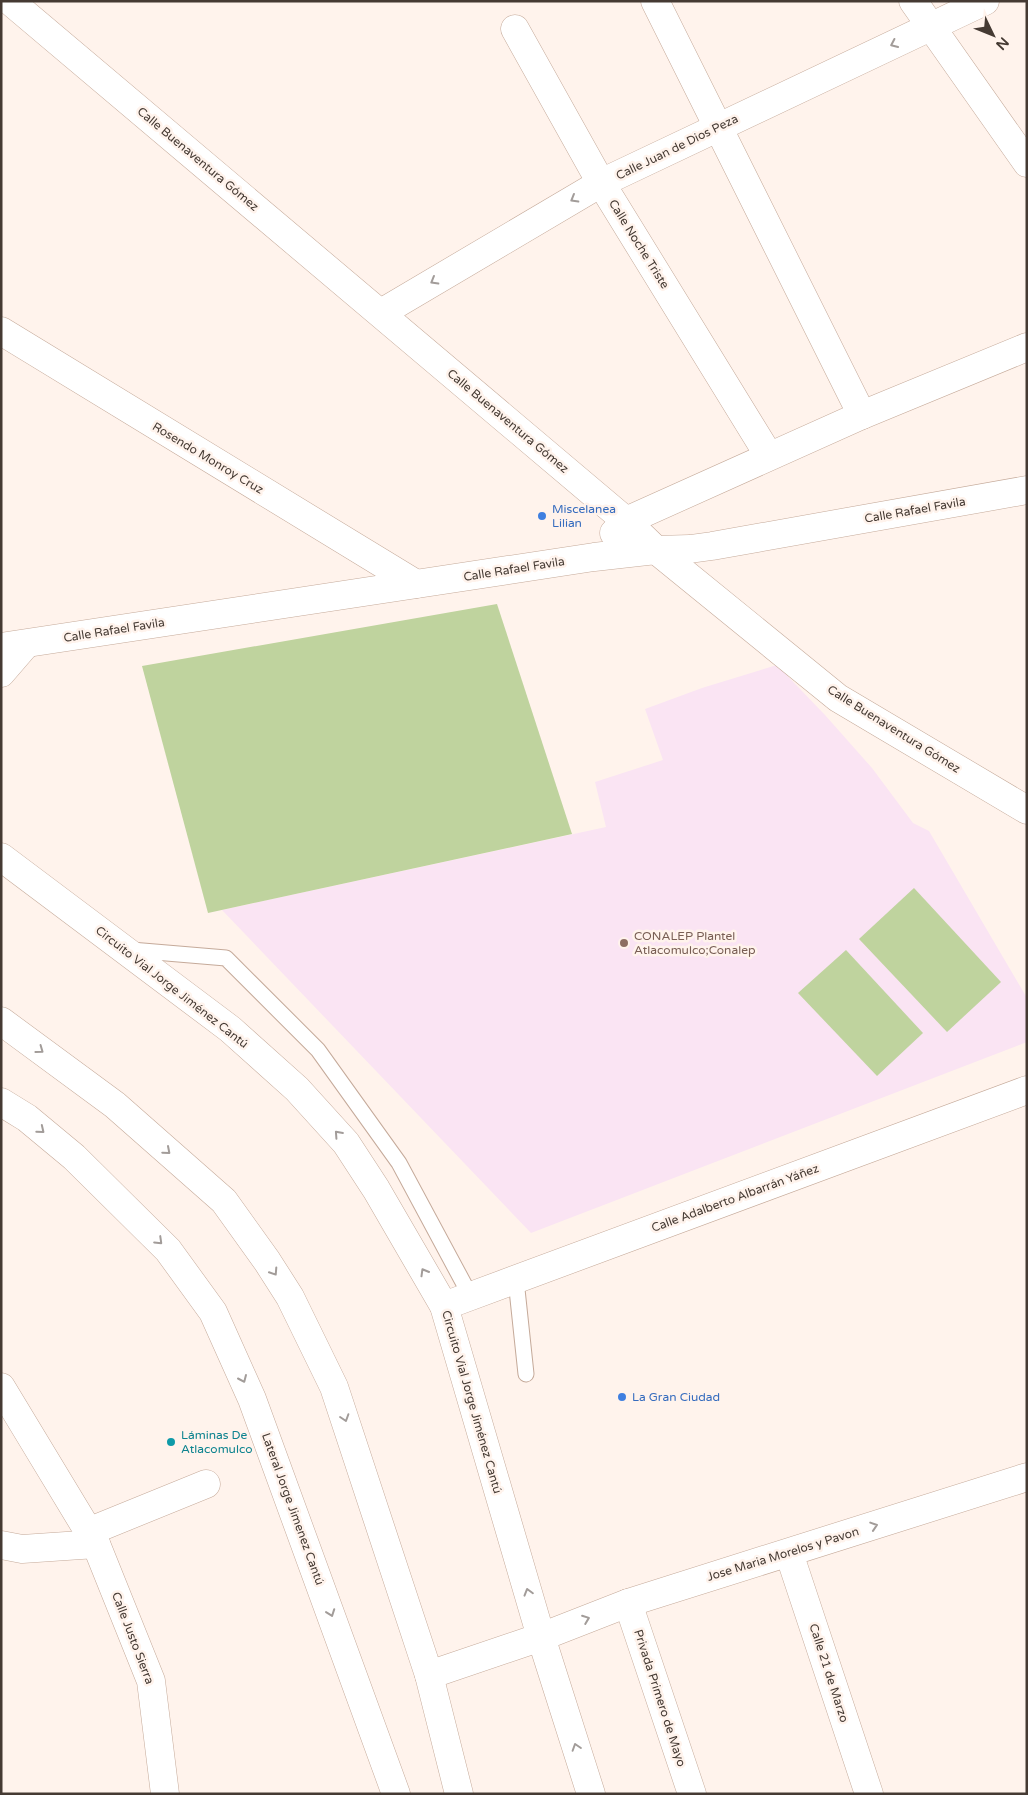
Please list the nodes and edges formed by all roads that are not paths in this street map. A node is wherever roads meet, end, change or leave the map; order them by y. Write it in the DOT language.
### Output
graph roads {
  1 [pos="10,1"];
  2 [pos="655,1"];
  3 [pos="913,1"];
  4 [pos="985,1"];
  5 [pos="932,26"];
  6 [pos="515,29"];
  7 [pos="717,127"];
  8 [pos="1027,163"];
  9 [pos="601,183"];
  10 [pos="381,312"];
  11 [pos="1,331"];
  12 [pos="1027,346"];
  13 [pos="862,415"];
  14 [pos="769,456"];
  15 [pos="1027,490"];
  16 [pos="626,521"];
  17 [pos="656,550"];
  18 [pos="594,557"];
  19 [pos="416,584"];
  20 [pos="14,646"];
  21 [pos="1,673"];
  22 [pos="1027,810"];
  23 [pos="1,857"];
  24 [pos="125,950"];
  25 [pos="1,1021"];
  26 [pos="1027,1090"];
  27 [pos="1,1102"];
  28 [pos="516,1280"];
  29 [pos="471,1296"];
  30 [pos="444,1306"];
  31 [pos="526,1374"];
  32 [pos="1,1386"];
  33 [pos="1027,1477"];
  34 [pos="206,1484"];
  35 [pos="92,1538"];
  36 [pos="1,1545"];
  37 [pos="789,1553"];
  38 [pos="628,1603"];
  39 [pos="541,1637"];
  40 [pos="429,1675"];
  41 [pos="165,1794"];
  42 [pos="396,1794"];
  43 [pos="459,1794"];
  44 [pos="591,1794"];
  45 [pos="692,1794"];
  46 [pos="869,1794"];
  1 -- 10 [label="street, Calle Buenaventura Gómez"];
  2 -- 7 [label="street"];
  3 -- 5 [label="street"];
  4 -- 5 [label="street, Calle Juan de Dios Peza"];
  5 -- 7 [label="street, Calle Juan de Dios Peza, one-way"];
  5 -- 8 [label="street"];
  6 -- 9 [label="street, Calle Noche Triste"];
  7 -- 9 [label="street, Calle Juan de Dios Peza"];
  7 -- 13 [label="street"];
  9 -- 10 [label="street, Calle Juan de Dios Peza, one-way"];
  9 -- 14 [label="street, Calle Noche Triste"];
  10 -- 16 [label="street, Calle Buenaventura Gómez"];
  11 -- 19 [label="street, Rosendo Monroy Cruz"];
  12 -- 13 [label="street"];
  13 -- 14 [label="street"];
  14 -- 16 [label="street"];
  15 -- 17 [label="street, Calle Rafael Favila"];
  16 -- 17 [label="street, Calle Buenaventura Gómez"];
  16 -- 18 [label="street"];
  17 -- 18 [label="street, Calle Rafael Favila"];
  17 -- 22 [label="street, Calle Buenaventura Gómez"];
  18 -- 19 [label="street, Calle Rafael Favila"];
  19 -- 20 [label="street, Calle Rafael Favila"];
  20 -- 21 [label="street"];
  23 -- 24 [label="street, Circuito Vial Jorge Jiménez Cantú"];
  24 -- 29 [label="lane"];
  30 -- 24 [label="street, Circuito Vial Jorge Jiménez Cantú, one-way"];
  25 -- 40 [label="street, one-way"];
  26 -- 28 [label="street, Calle Adalberto Albarrán Yáñez"];
  27 -- 42 [label="street, Lateral Jorge Jimenez Cantú, one-way"];
  28 -- 29 [label="street, Calle Adalberto Albarrán Yáñez"];
  28 -- 31 [label="lane"];
  29 -- 30 [label="street, Calle Adalberto Albarrán Yáñez"];
  39 -- 30 [label="street, Circuito Vial Jorge Jiménez Cantú, one-way"];
  32 -- 35 [label="street, Calle Justo Sierra"];
  37 -- 33 [label="street, Jose Maria Morelos y Pavon, one-way"];
  34 -- 35 [label="street"];
  35 -- 36 [label="street"];
  35 -- 41 [label="street, Calle Justo Sierra"];
  37 -- 38 [label="street, Jose Maria Morelos y Pavon"];
  37 -- 46 [label="street, Calle 21 de Marzo"];
  39 -- 38 [label="street, Jose Maria Morelos y Pavon, one-way"];
  38 -- 45 [label="street, Privada Primero de Mayo"];
  39 -- 40 [label="street, Jose Maria Morelos y Pavon"];
  44 -- 39 [label="street, Circuito Vial Jorge Jiménez Cantú, one-way"];
  40 -- 43 [label="street"];
}
